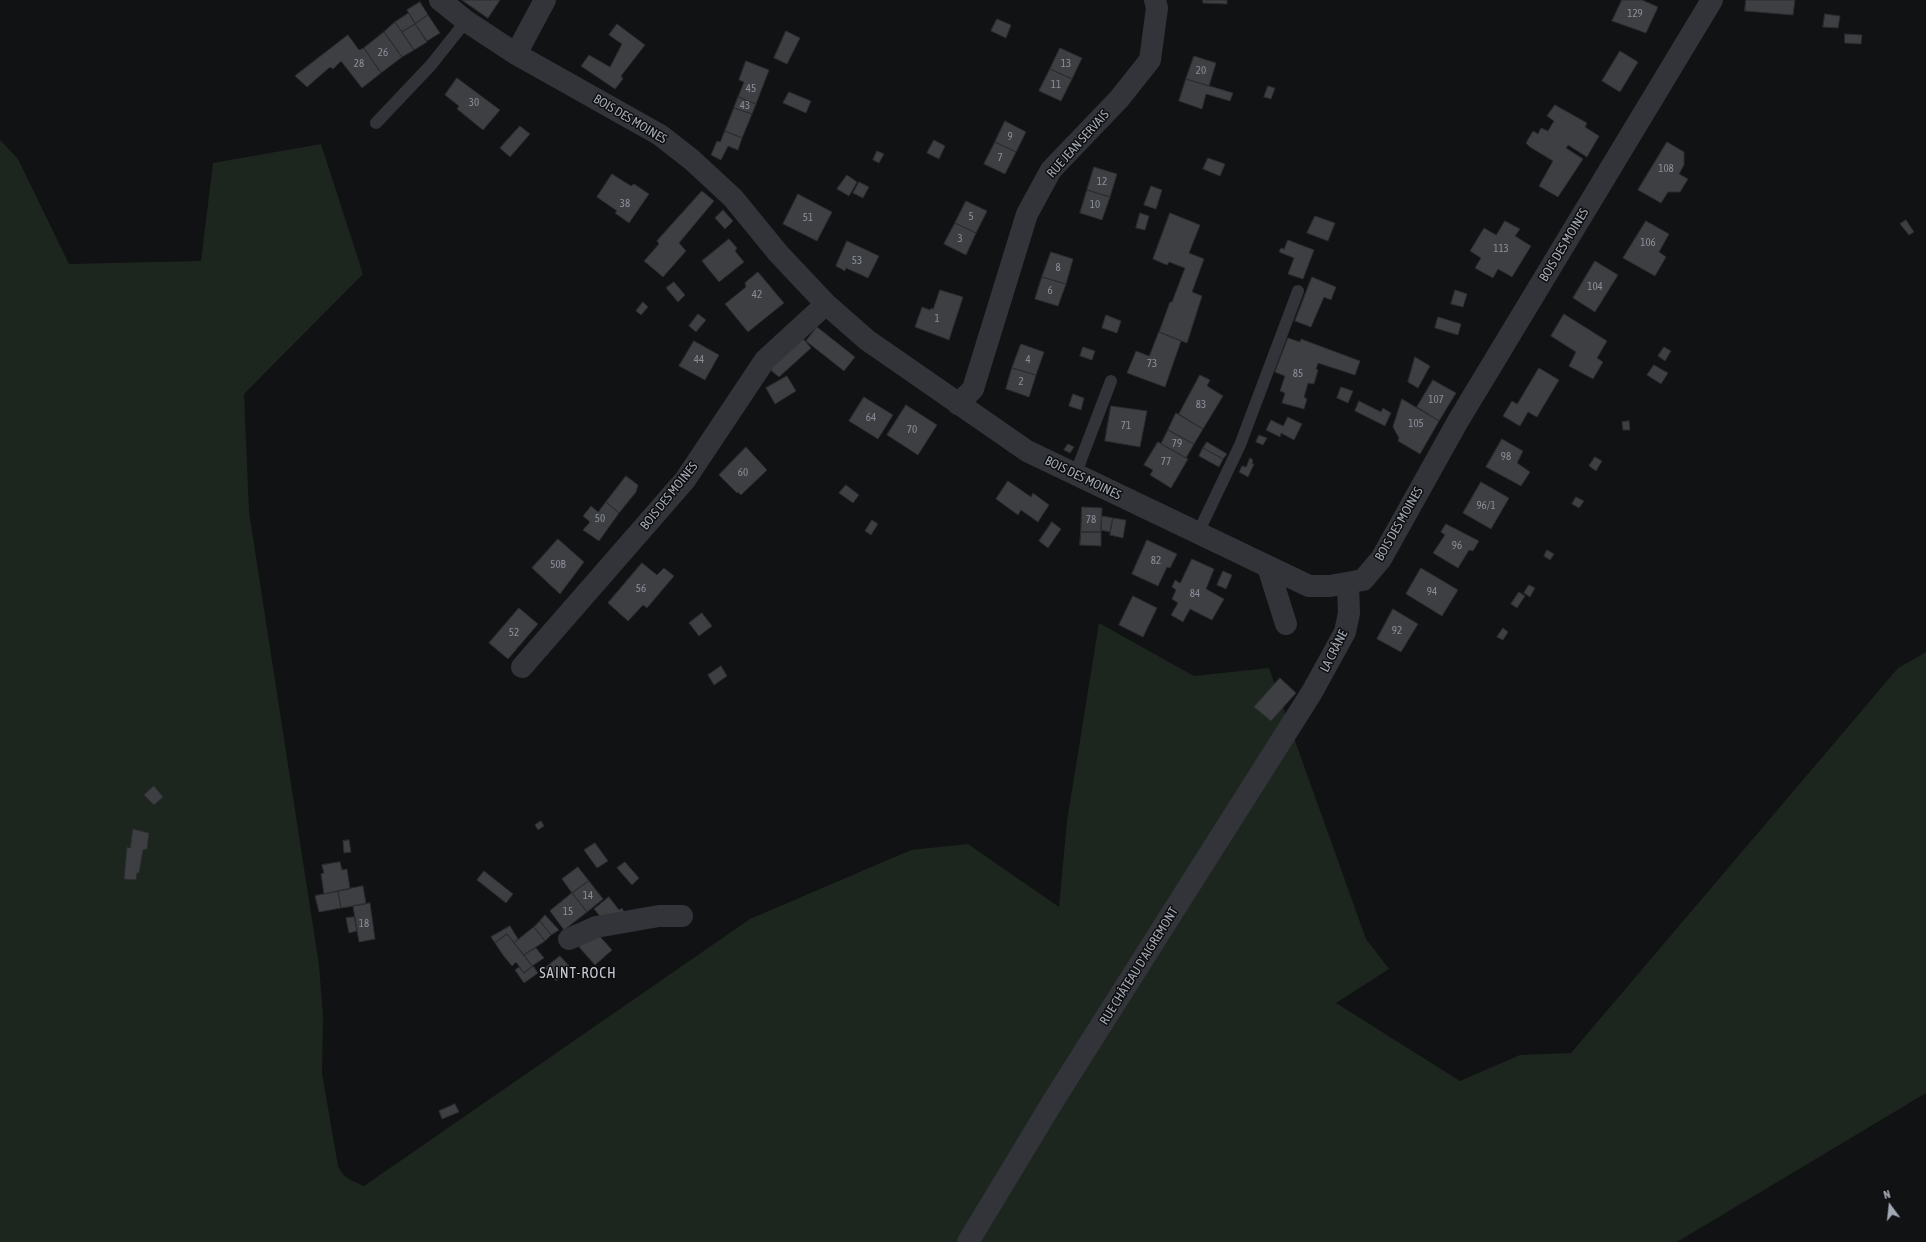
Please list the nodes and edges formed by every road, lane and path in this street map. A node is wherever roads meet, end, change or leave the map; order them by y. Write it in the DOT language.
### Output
graph roads {
  1 [pos="440,0"];
  2 [pos="545,0"];
  3 [pos="1155,0"];
  4 [pos="1712,0"];
  5 [pos="466,21"];
  6 [pos="516,54"];
  7 [pos="376,123"];
  8 [pos="1298,291"];
  9 [pos="826,304"];
  10 [pos="1111,382"];
  11 [pos="958,404"];
  12 [pos="1075,475"];
  13 [pos="1198,533"];
  14 [pos="1268,567"];
  15 [pos="1348,584"];
  16 [pos="1286,624"];
  17 [pos="522,667"];
  18 [pos="1312,692"];
  19 [pos="682,916"];
  20 [pos="569,939"];
  21 [pos="968,1242"];
  1 -- 5 [label="street, BOIS DES MOINES"];
  2 -- 6 [label="street"];
  3 -- 11 [label="street, RUE JEAN SERVAIS"];
  4 -- 15 [label="street, BOIS DES MOINES"];
  5 -- 6 [label="street, BOIS DES MOINES"];
  5 -- 7 [label="lane"];
  6 -- 9 [label="street, BOIS DES MOINES"];
  8 -- 13 [label="lane"];
  9 -- 11 [label="street, BOIS DES MOINES"];
  9 -- 17 [label="street, BOIS DES MOINES"];
  10 -- 12 [label="lane"];
  11 -- 12 [label="street, BOIS DES MOINES"];
  12 -- 13 [label="street, BOIS DES MOINES"];
  13 -- 14 [label="street, BOIS DES MOINES"];
  14 -- 15 [label="street, BOIS DES MOINES"];
  14 -- 16 [label="street"];
  15 -- 18 [label="street, LA CRÂNE"];
  18 -- 21 [label="street, RUE CHÂTEAU D'AIGREMONT"];
  19 -- 20 [label="street"];
}
